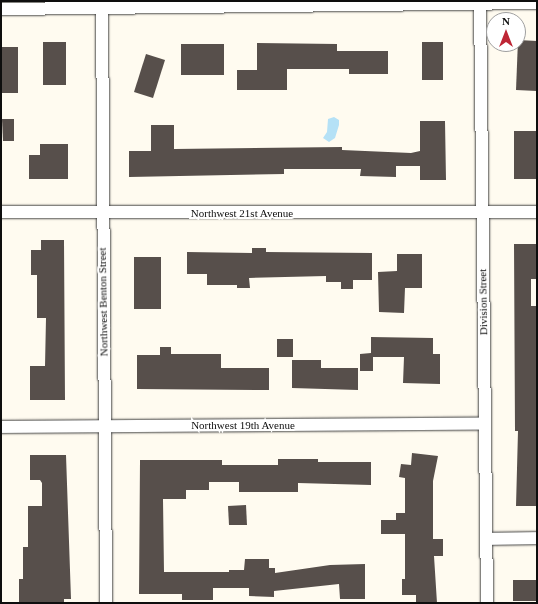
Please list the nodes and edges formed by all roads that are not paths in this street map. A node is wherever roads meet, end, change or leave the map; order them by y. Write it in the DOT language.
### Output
graph roads {
  1 [pos="480,2"];
  2 [pos="537,3"];
  3 [pos="102,4"];
  4 [pos="1,8"];
  5 [pos="1,212"];
  6 [pos="102,212"];
  7 [pos="537,212"];
  8 [pos="482,214"];
  9 [pos="485,424"];
  10 [pos="105,426"];
  11 [pos="1,427"];
  12 [pos="537,538"];
  13 [pos="487,539"];
  14 [pos="106,603"];
  15 [pos="487,603"];
  1 -- 2 [label="street"];
  1 -- 3 [label="street"];
  1 -- 8 [label="street, Division Street"];
  3 -- 4 [label="street"];
  3 -- 6 [label="street, Northwest Benton Street"];
  5 -- 6 [label="street, Northwest 21st Avenue"];
  6 -- 8 [label="street, Northwest 21st Avenue"];
  6 -- 10 [label="street, Northwest Benton Street"];
  7 -- 8 [label="street, Northwest 21st Avenue"];
  8 -- 9 [label="street, Division Street"];
  9 -- 10 [label="street, Northwest 19th Avenue"];
  9 -- 13 [label="street, Division Street"];
  10 -- 11 [label="street, Northwest 19th Avenue"];
  10 -- 14 [label="street, Northwest Benton Street"];
  12 -- 13 [label="street"];
  13 -- 15 [label="street, Division Street"];
}
